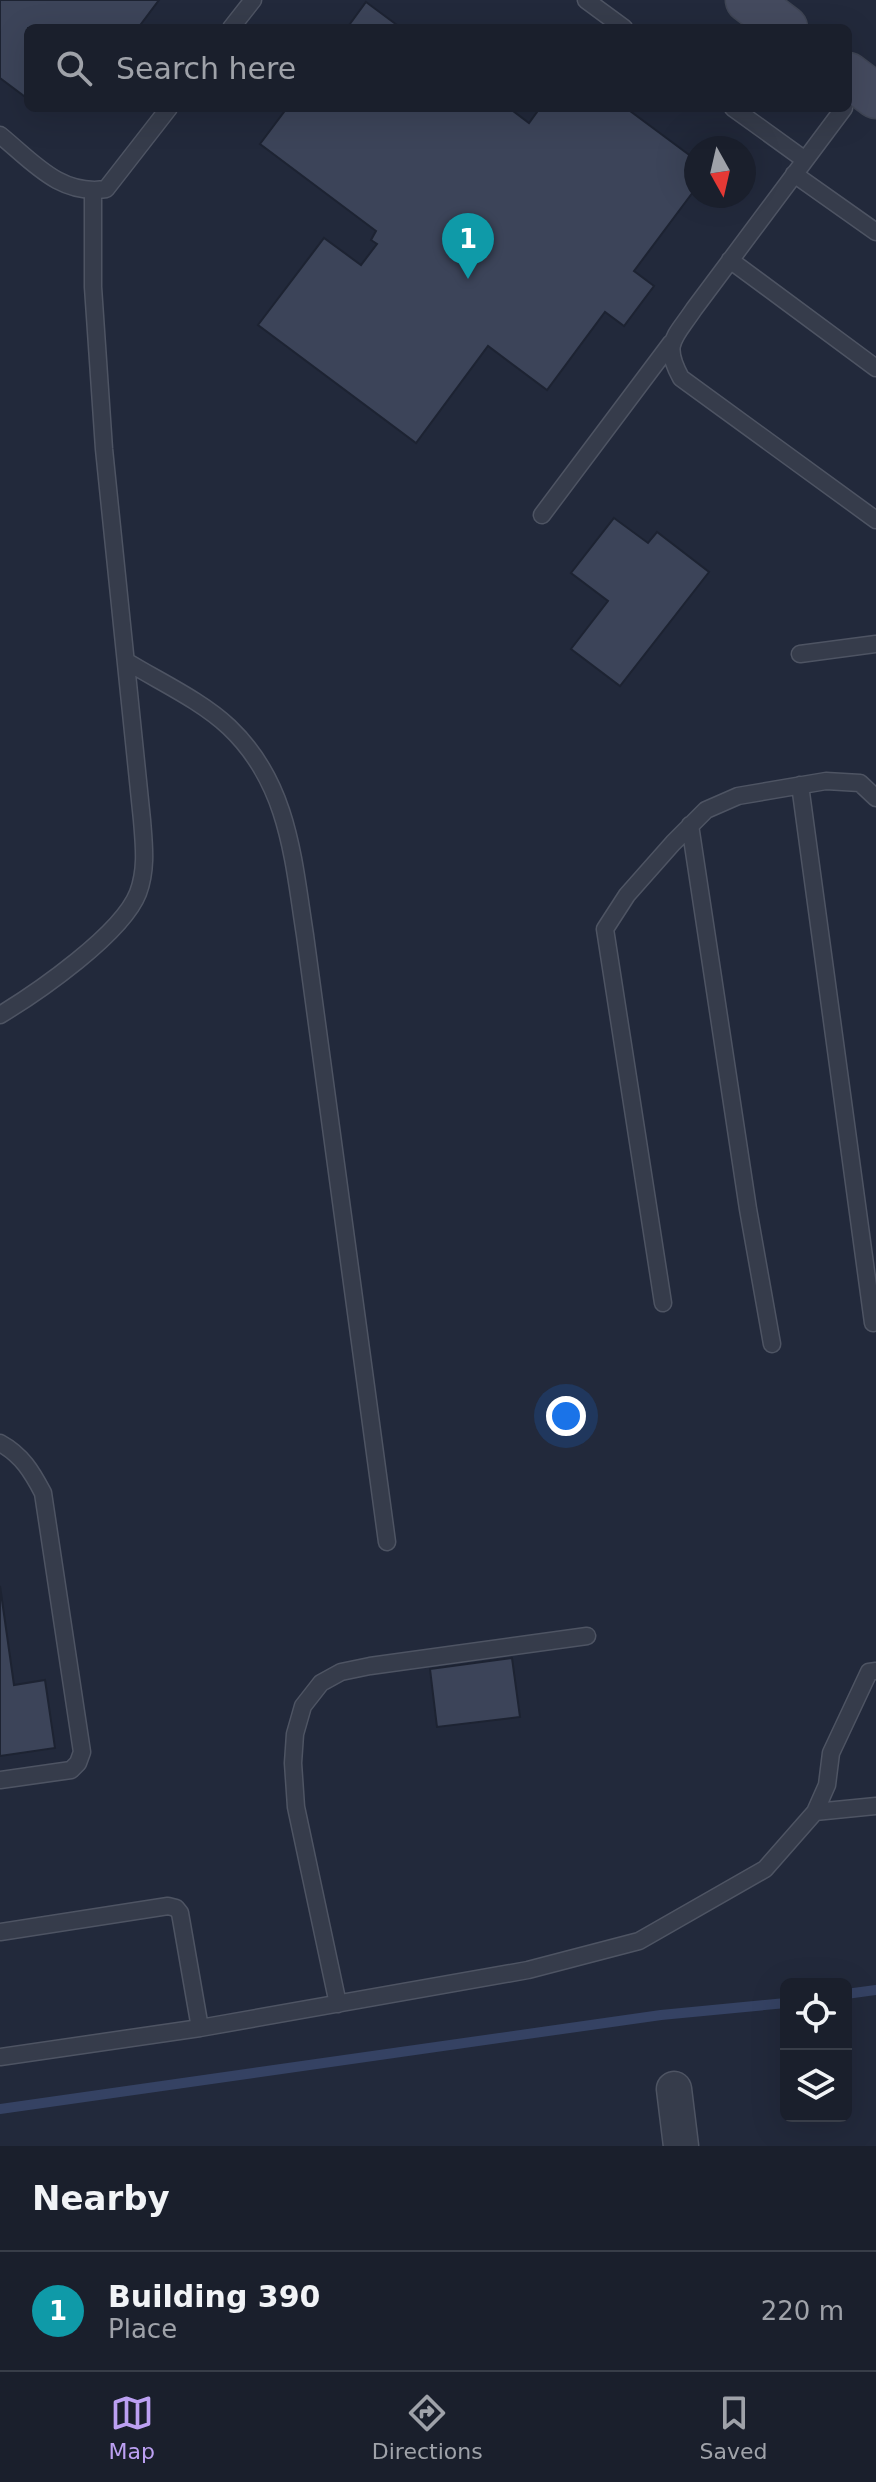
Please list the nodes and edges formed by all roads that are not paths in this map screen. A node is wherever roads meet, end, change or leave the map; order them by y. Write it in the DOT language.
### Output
graph roads {
  1 [pos="253,0"];
  2 [pos="586,0"];
  3 [pos="748,0"];
  4 [pos="234,24"];
  5 [pos="619,24"];
  6 [pos="780,24"];
  7 [pos="166,112"];
  8 [pos="737,112"];
  9 [pos="841,112"];
  10 [pos="0,135"];
  11 [pos="799,167"];
  12 [pos="93,191"];
  13 [pos="876,232"];
  14 [pos="730,260"];
  15 [pos="671,343"];
  16 [pos="876,368"];
  17 [pos="542,515"];
  18 [pos="876,519"];
  19 [pos="876,644"];
  20 [pos="800,654"];
  21 [pos="126,661"];
  22 [pos="800,785"];
  23 [pos="876,798"];
  24 [pos="690,825"];
  25 [pos="0,1015"];
  26 [pos="663,1303"];
  27 [pos="873,1323"];
  28 [pos="772,1344"];
  29 [pos="0,1443"];
  30 [pos="387,1542"];
  31 [pos="587,1636"];
  32 [pos="876,1671"];
  33 [pos="0,1780"];
  34 [pos="876,1806"];
  35 [pos="815,1812"];
  36 [pos="0,1932"];
  37 [pos="338,2004"];
  38 [pos="200,2028"];
  39 [pos="0,2057"];
  40 [pos="674,2089"];
  41 [pos="681,2146"];
  1 -- 4 [label="lane"];
  2 -- 5 [label="lane"];
  3 -- 6 [label="street"];
  7 -- 12 [label="lane"];
  8 -- 11 [label="lane"];
  9 -- 11 [label="lane"];
  10 -- 12 [label="lane"];
  11 -- 13 [label="lane"];
  11 -- 14 [label="lane"];
  12 -- 21 [label="lane"];
  14 -- 15 [label="lane"];
  14 -- 16 [label="lane"];
  15 -- 17 [label="lane"];
  15 -- 18 [label="lane"];
  19 -- 20 [label="lane"];
  21 -- 25 [label="lane"];
  21 -- 30 [label="lane"];
  22 -- 23 [label="lane"];
  22 -- 24 [label="lane"];
  22 -- 27 [label="lane"];
  24 -- 26 [label="lane"];
  24 -- 28 [label="lane"];
  29 -- 33 [label="lane"];
  31 -- 37 [label="lane"];
  32 -- 35 [label="lane"];
  34 -- 35 [label="lane"];
  35 -- 37 [label="lane"];
  36 -- 38 [label="lane"];
  37 -- 38 [label="lane"];
  38 -- 39 [label="lane"];
  40 -- 41 [label="street"];
}
